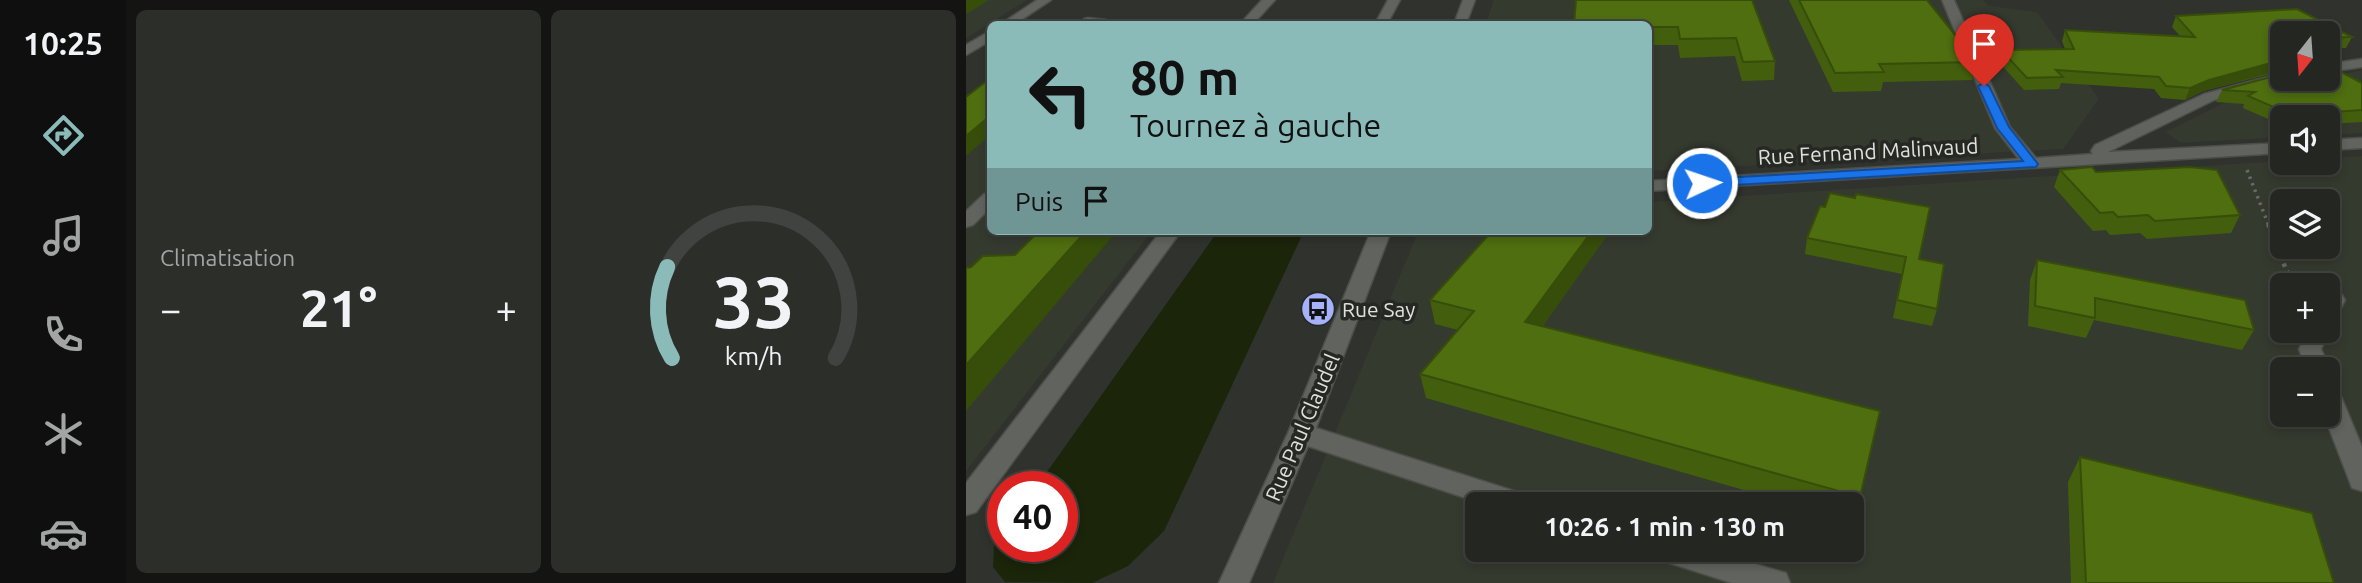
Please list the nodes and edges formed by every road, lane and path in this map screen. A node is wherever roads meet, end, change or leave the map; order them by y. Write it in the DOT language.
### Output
graph roads {
  1 [pos="1045,0"];
  2 [pos="1269,0"];
  3 [pos="1394,0"];
  4 [pos="1469,0"];
  5 [pos="1948,0"];
  6 [pos="1012,21"];
  7 [pos="1249,21"];
  8 [pos="1383,21"];
  9 [pos="1461,21"];
  10 [pos="987,37"];
  11 [pos="966,51"];
  12 [pos="2362,63"];
  13 [pos="2340,66"];
  14 [pos="2270,80"];
  15 [pos="2149,125"];
  16 [pos="2362,143"];
  17 [pos="2340,144"];
  18 [pos="2270,149"];
  19 [pos="2166,156"];
  20 [pos="2106,160"];
  21 [pos="2032,164"];
  22 [pos="2245,165"];
  23 [pos="1652,186"];
  24 [pos="987,201"];
  25 [pos="966,220"];
  26 [pos="1168,235"];
  27 [pos="1379,235"];
  28 [pos="2289,273"];
  29 [pos="2340,424"];
  30 [pos="1301,433"];
  31 [pos="2362,480"];
  32 [pos="1481,492"];
  33 [pos="966,504"];
  34 [pos="1706,562"];
  35 [pos="1234,583"];
  36 [pos="1775,583"];
  1 -- 6 [label="street"];
  2 -- 7 [label="street"];
  3 -- 8 [label="street"];
  4 -- 9 [label="street"];
  5 -- 21 [label="street"];
  10 -- 11 [label="street"];
  12 -- 13 [label="street"];
  14 -- 15 [label="street"];
  15 -- 19 [label="street"];
  15 -- 20 [label="street"];
  16 -- 17 [label="street"];
  18 -- 19 [label="street, Rue Fernand Malinvaud"];
  19 -- 20 [label="street, Rue Fernand Malinvaud"];
  20 -- 21 [label="street, Rue Fernand Malinvaud"];
  21 -- 23 [label="street, Rue Fernand Malinvaud"];
  22 -- 28 [label="path"];
  24 -- 25 [label="street"];
  26 -- 33 [label="street"];
  27 -- 30 [label="street, Rue Paul Claudel"];
  29 -- 31 [label="street"];
  30 -- 32 [label="street"];
  30 -- 35 [label="street, Rue Paul Claudel"];
  34 -- 36 [label="street"];
}
